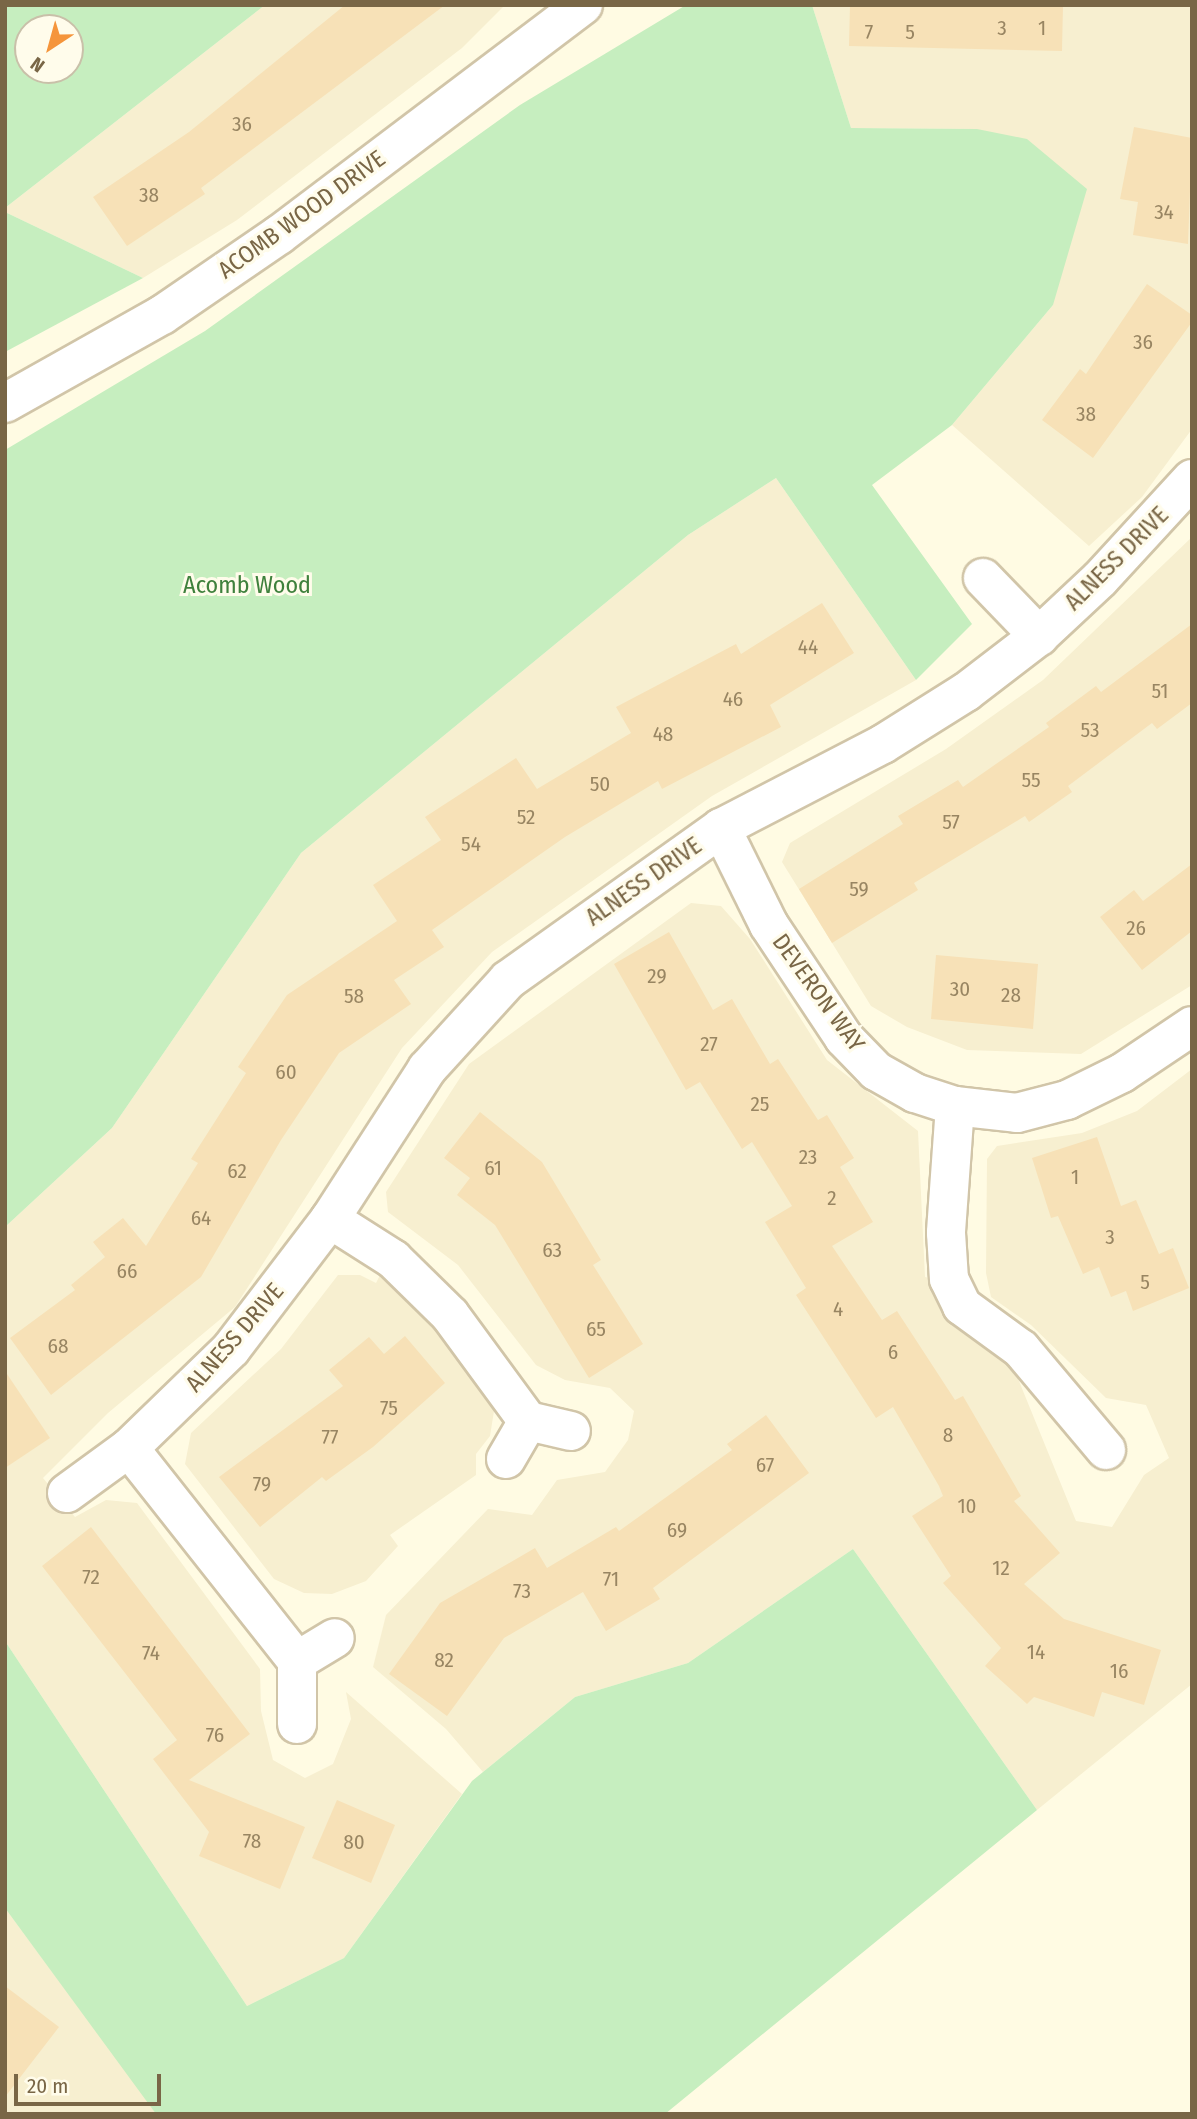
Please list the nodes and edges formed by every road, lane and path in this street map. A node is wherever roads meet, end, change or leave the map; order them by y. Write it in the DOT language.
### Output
graph roads {
  1 [pos="583,5"];
  2 [pos="5,403"];
  3 [pos="1192,479"];
  4 [pos="983,578"];
  5 [pos="1039,636"];
  6 [pos="721,828"];
  7 [pos="1192,1026"];
  8 [pos="955,1106"];
  9 [pos="330,1219"];
  10 [pos="528,1421"];
  11 [pos="571,1431"];
  12 [pos="129,1448"];
  13 [pos="1106,1450"];
  14 [pos="506,1459"];
  15 [pos="66,1493"];
  16 [pos="335,1638"];
  17 [pos="297,1661"];
  18 [pos="297,1724"];
  1 -- 2 [label="street, ACOMB WOOD DRIVE"];
  3 -- 5 [label="street, ALNESS DRIVE"];
  4 -- 5 [label="street"];
  5 -- 6 [label="street, ALNESS DRIVE"];
  6 -- 8 [label="street, DEVERON WAY"];
  6 -- 9 [label="street, ALNESS DRIVE"];
  7 -- 8 [label="street, DEVERON WAY"];
  8 -- 13 [label="street"];
  9 -- 10 [label="street"];
  9 -- 12 [label="street, ALNESS DRIVE"];
  10 -- 11 [label="street"];
  10 -- 14 [label="street"];
  12 -- 15 [label="street, ALNESS DRIVE"];
  12 -- 17 [label="street"];
  16 -- 17 [label="street"];
  17 -- 18 [label="street"];
}
